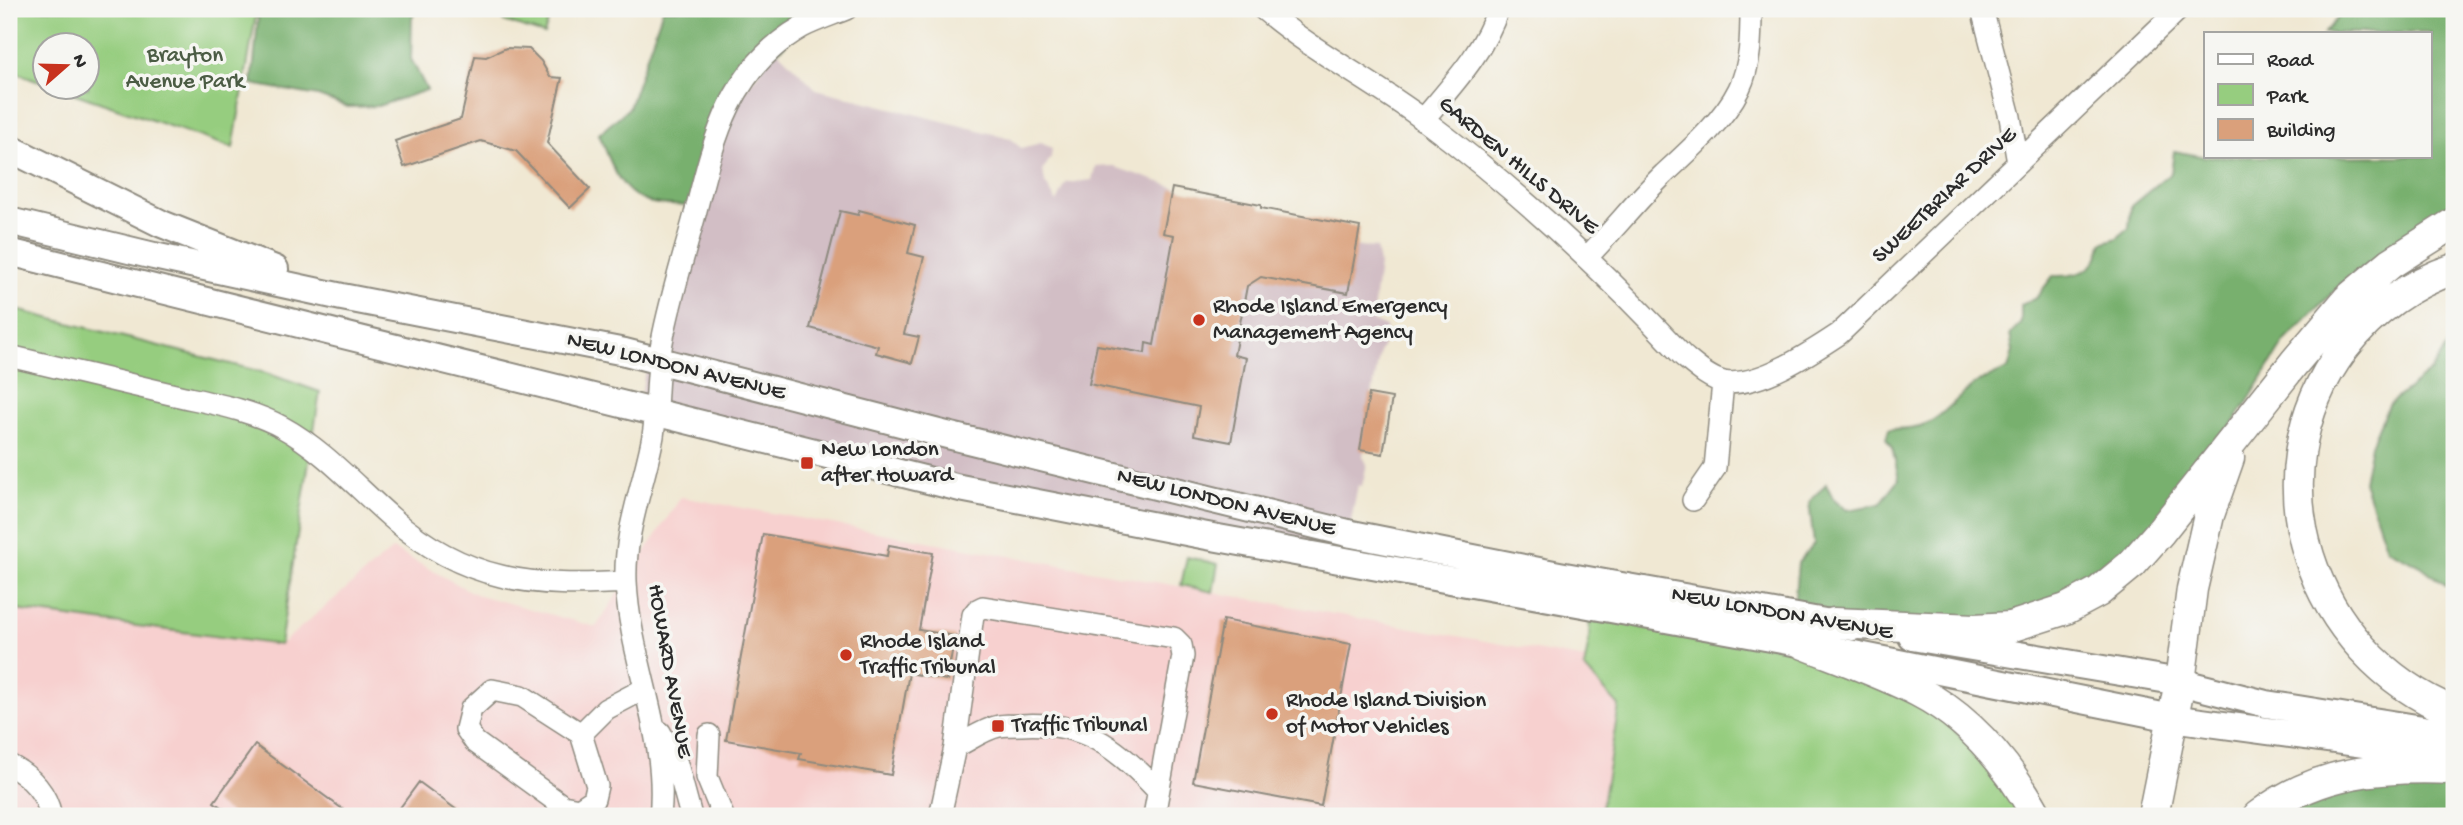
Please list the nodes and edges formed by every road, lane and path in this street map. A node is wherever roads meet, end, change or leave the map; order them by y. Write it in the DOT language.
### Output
graph roads {
  1 [pos="846,9"];
  2 [pos="1263,9"];
  3 [pos="1499,9"];
  4 [pos="1751,9"];
  5 [pos="1982,9"];
  6 [pos="2179,9"];
  7 [pos="1423,120"];
  8 [pos="9,148"];
  9 [pos="2018,163"];
  10 [pos="9,221"];
  11 [pos="2454,223"];
  12 [pos="9,252"];
  13 [pos="1587,257"];
  14 [pos="2454,269"];
  15 [pos="342,297"];
  16 [pos="9,356"];
  17 [pos="660,362"];
  18 [pos="1723,382"];
  19 [pos="655,413"];
  20 [pos="2236,438"];
  21 [pos="1693,500"];
  22 [pos="626,582"];
  23 [pos="1834,623"];
  24 [pos="1804,643"];
  25 [pos="2180,682"];
  26 [pos="644,689"];
  27 [pos="649,711"];
  28 [pos="2454,712"];
  29 [pos="2172,718"];
  30 [pos="580,734"];
  31 [pos="2454,734"];
  32 [pos="709,735"];
  33 [pos="955,747"];
  34 [pos="2454,758"];
  35 [pos="9,765"];
  36 [pos="2454,769"];
  37 [pos="1158,790"];
  38 [pos="51,816"];
  39 [pos="660,816"];
  40 [pos="691,816"];
  41 [pos="723,816"];
  42 [pos="940,816"];
  43 [pos="1154,816"];
  44 [pos="2036,816"];
  45 [pos="2152,816"];
  46 [pos="2258,816"];
  1 -- 17 [label="street, HOWARD AVENUE"];
  2 -- 7 [label="street, GARDEN HILLS DRIVE"];
  3 -- 7 [label="street"];
  4 -- 13 [label="street"];
  5 -- 9 [label="street"];
  6 -- 9 [label="street, SWEETBRIAR DRIVE"];
  7 -- 13 [label="street, GARDEN HILLS DRIVE"];
  8 -- 15 [label="main road"];
  9 -- 18 [label="street, SWEETBRIAR DRIVE"];
  10 -- 15 [label="main road, NEW LONDON AVENUE"];
  11 -- 20 [label="highway"];
  12 -- 19 [label="main road, NEW LONDON AVENUE"];
  13 -- 18 [label="street, GARDEN HILLS DRIVE"];
  14 -- 28 [label="highway"];
  15 -- 17 [label="main road, NEW LONDON AVENUE"];
  16 -- 22 [label="street"];
  17 -- 19 [label="street, HOWARD AVENUE"];
  17 -- 23 [label="main road, NEW LONDON AVENUE"];
  18 -- 21 [label="street"];
  19 -- 22 [label="street, HOWARD AVENUE"];
  19 -- 24 [label="main road, NEW LONDON AVENUE"];
  20 -- 23 [label="highway"];
  20 -- 25 [label="highway"];
  22 -- 26 [label="street, HOWARD AVENUE"];
  23 -- 25 [label="main road, NEW LONDON AVENUE"];
  24 -- 29 [label="main road, NEW LONDON AVENUE"];
  24 -- 44 [label="highway"];
  25 -- 29 [label="highway"];
  25 -- 31 [label="main road, NEW LONDON AVENUE"];
  26 -- 27 [label="street, HOWARD AVENUE"];
  26 -- 30 [label="street"];
  27 -- 39 [label="street, HOWARD AVENUE"];
  27 -- 40 [label="street"];
  29 -- 34 [label="main road, NEW LONDON AVENUE"];
  29 -- 45 [label="highway"];
  30 -- 30 [label="street"];
  32 -- 41 [label="street"];
  33 -- 37 [label="street"];
  33 -- 37 [label="street"];
  33 -- 42 [label="street"];
  35 -- 38 [label="street"];
  36 -- 46 [label="highway"];
  37 -- 43 [label="street"];
}
